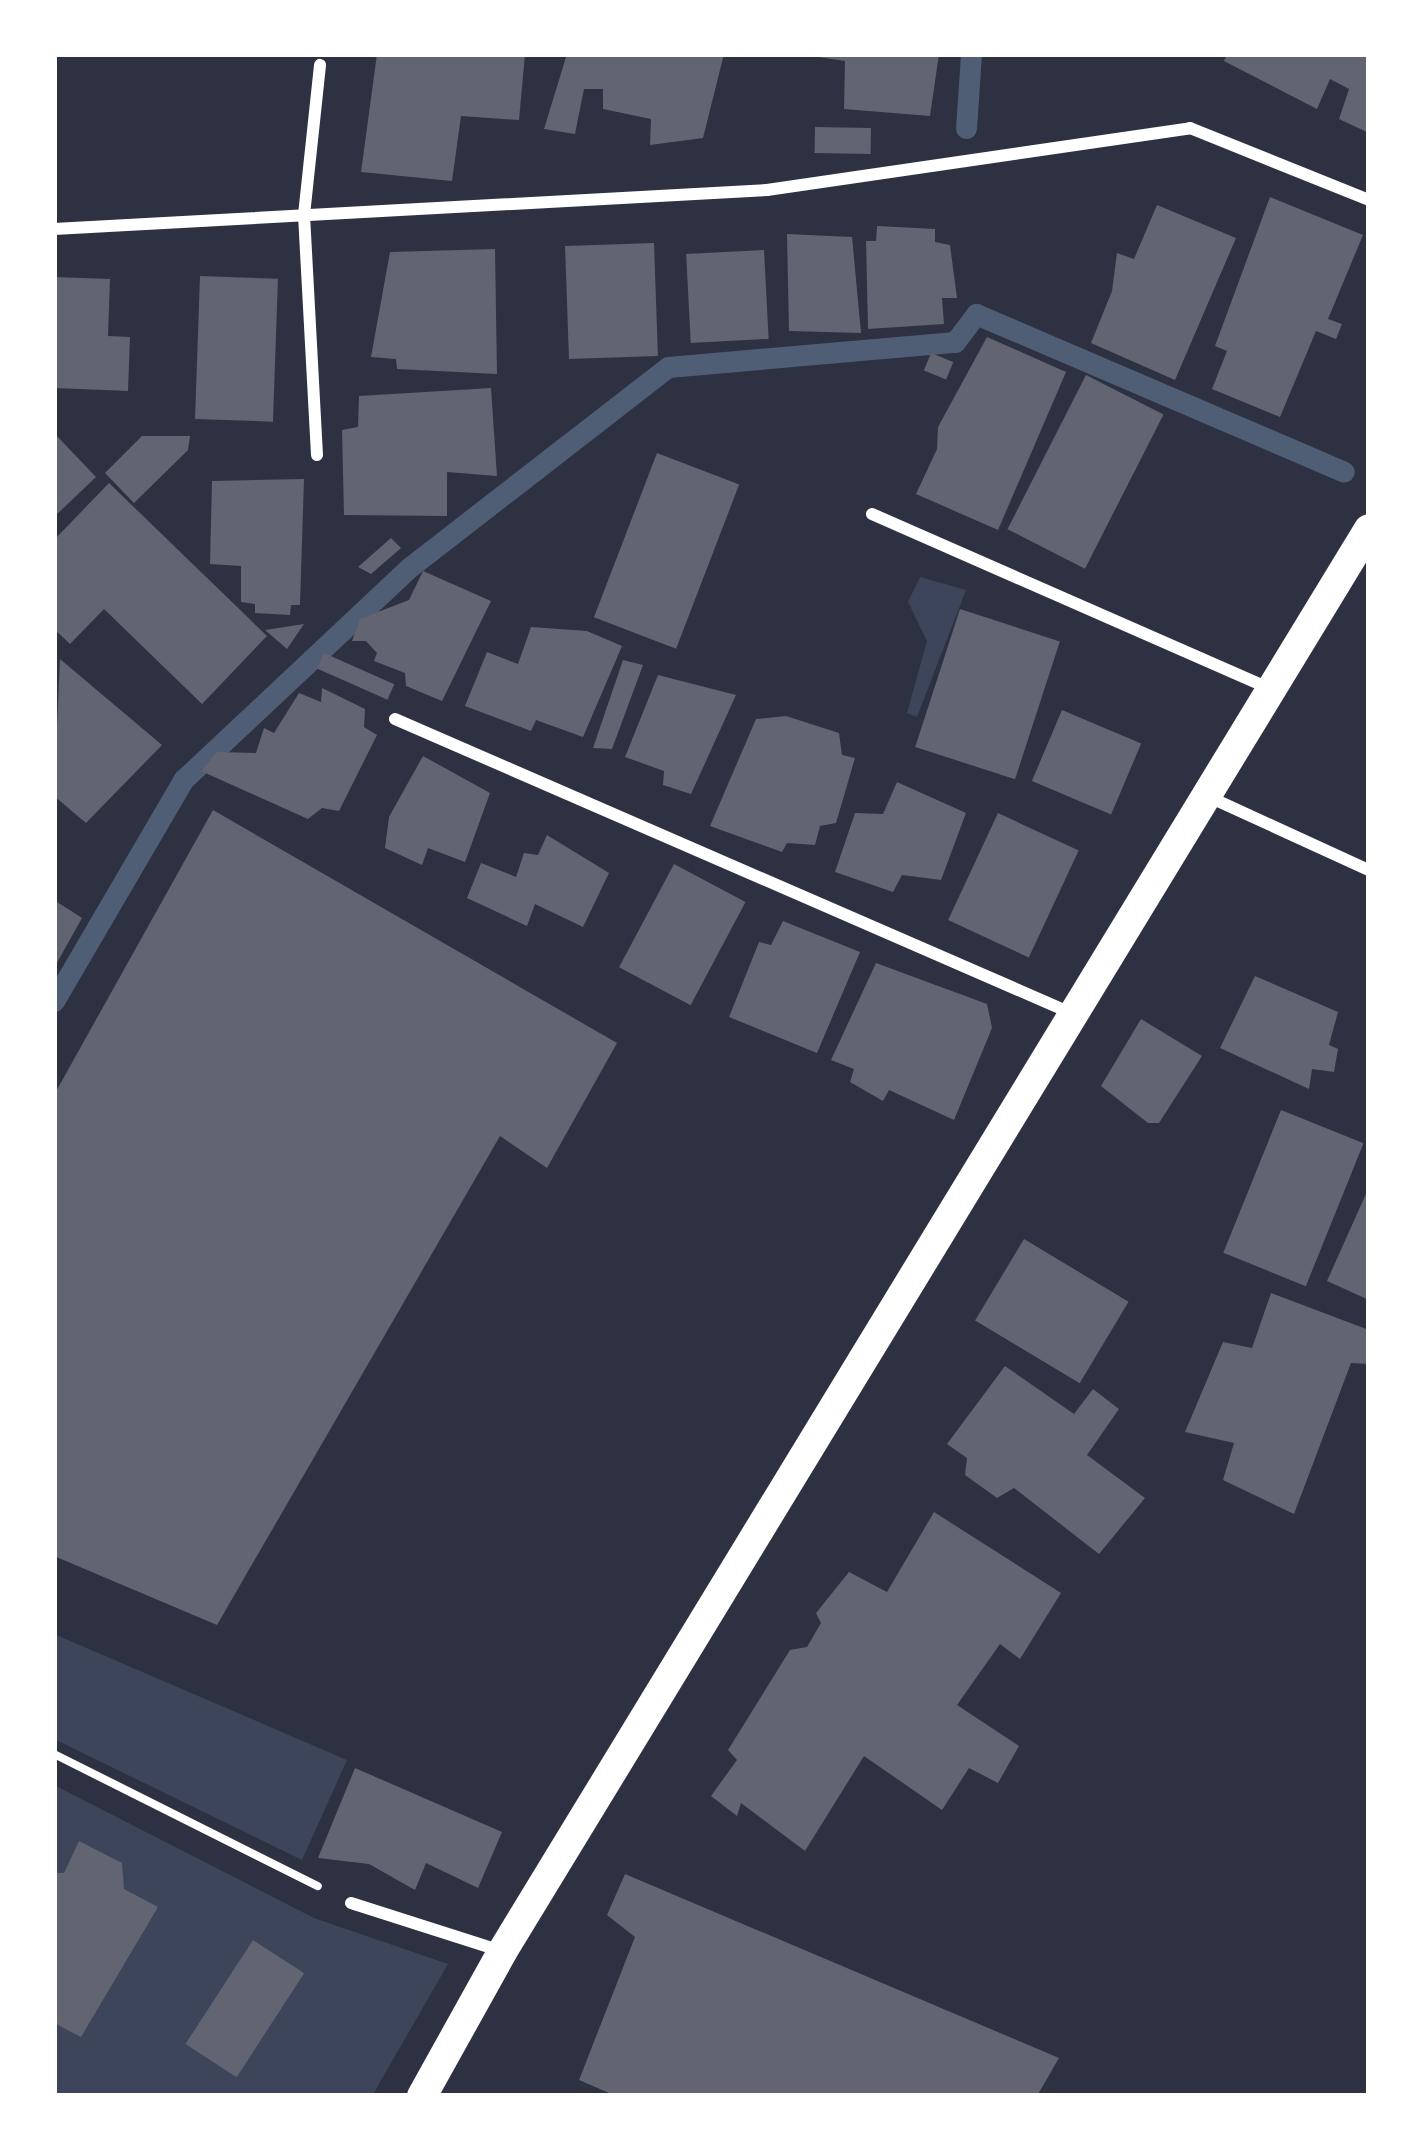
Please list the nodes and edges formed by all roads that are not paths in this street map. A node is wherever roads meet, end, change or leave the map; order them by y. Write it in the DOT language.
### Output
graph roads {
  1 [pos="320,65"];
  2 [pos="1369,200"];
  3 [pos="304,215"];
  4 [pos="54,229"];
  5 [pos="317,454"];
  6 [pos="872,514"];
  7 [pos="1369,529"];
  8 [pos="1268,688"];
  9 [pos="395,719"];
  10 [pos="1204,795"];
  11 [pos="1369,871"];
  12 [pos="1073,1014"];
  13 [pos="351,1903"];
  14 [pos="502,1952"];
  15 [pos="422,2096"];
  1 -- 3 [label="street"];
  2 -- 3 [label="street"];
  3 -- 4 [label="street"];
  3 -- 5 [label="street"];
  6 -- 8 [label="street"];
  7 -- 8 [label="main road"];
  8 -- 10 [label="main road"];
  9 -- 12 [label="street"];
  10 -- 11 [label="street"];
  10 -- 12 [label="main road"];
  12 -- 14 [label="main road"];
  13 -- 14 [label="street"];
  14 -- 15 [label="main road"];
}
